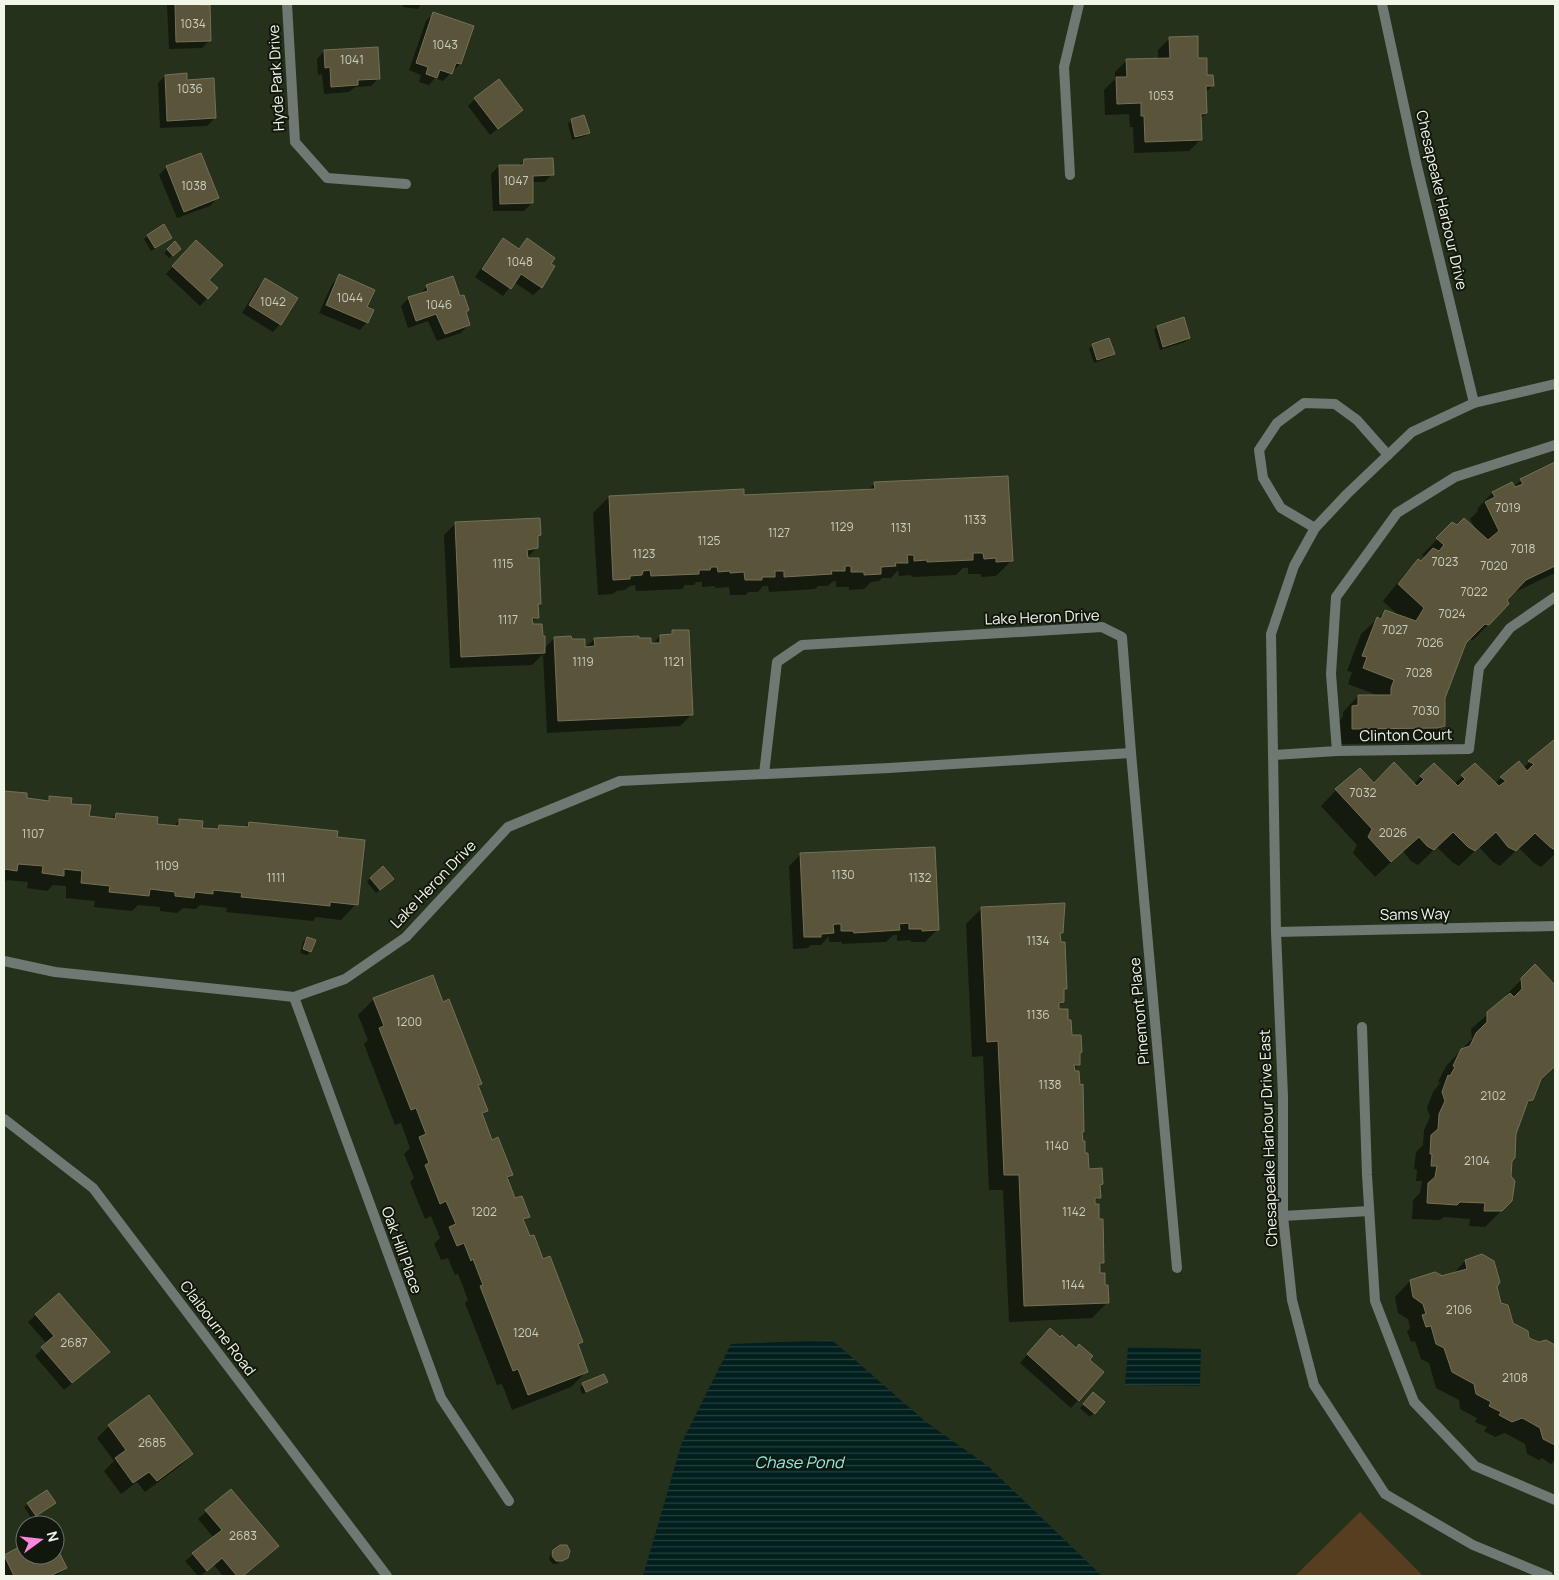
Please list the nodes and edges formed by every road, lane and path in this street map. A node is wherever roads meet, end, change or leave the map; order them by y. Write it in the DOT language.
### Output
graph roads {
  1 [pos="286,4"];
  2 [pos="1079,4"];
  3 [pos="1382,4"];
  4 [pos="1070,175"];
  5 [pos="406,184"];
  6 [pos="1555,384"];
  7 [pos="1474,403"];
  8 [pos="1555,445"];
  9 [pos="1388,455"];
  10 [pos="1315,528"];
  11 [pos="1555,597"];
  12 [pos="1337,751"];
  13 [pos="1131,753"];
  14 [pos="1274,754"];
  15 [pos="764,774"];
  16 [pos="1555,926"];
  17 [pos="1276,932"];
  18 [pos="4,961"];
  19 [pos="294,997"];
  20 [pos="1362,1027"];
  21 [pos="4,1119"];
  22 [pos="1369,1211"];
  23 [pos="1282,1216"];
  24 [pos="1177,1268"];
  25 [pos="509,1500"];
  26 [pos="1555,1500"];
  27 [pos="387,1576"];
  28 [pos="1548,1576"];
  1 -- 5 [label="street, Hyde Park Drive"];
  2 -- 4 [label="street"];
  3 -- 7 [label="street, Chesapeake Harbour Drive"];
  6 -- 7 [label="street, Chesapeake Harbour Drive East"];
  7 -- 9 [label="street, Chesapeake Harbour Drive East"];
  8 -- 12 [label="street"];
  9 -- 10 [label="street, Chesapeake Harbour Drive East"];
  9 -- 10 [label="street"];
  10 -- 14 [label="street, Chesapeake Harbour Drive East"];
  11 -- 12 [label="street, Clinton Court"];
  12 -- 14 [label="street"];
  13 -- 15 [label="street, Lake Heron Drive"];
  13 -- 15 [label="street, Lake Heron Drive"];
  13 -- 24 [label="street, Pinemont Place"];
  14 -- 17 [label="street, Chesapeake Harbour Drive East"];
  15 -- 19 [label="street, Lake Heron Drive"];
  16 -- 17 [label="street, Sams Way"];
  17 -- 23 [label="street, Chesapeake Harbour Drive East"];
  18 -- 19 [label="street, Lake Heron Drive"];
  19 -- 25 [label="street, Oak Hill Place"];
  20 -- 22 [label="street"];
  21 -- 27 [label="street, Claibourne Road"];
  22 -- 23 [label="street"];
  22 -- 26 [label="street"];
  23 -- 28 [label="street, Chesapeake Harbour Drive East"];
}
